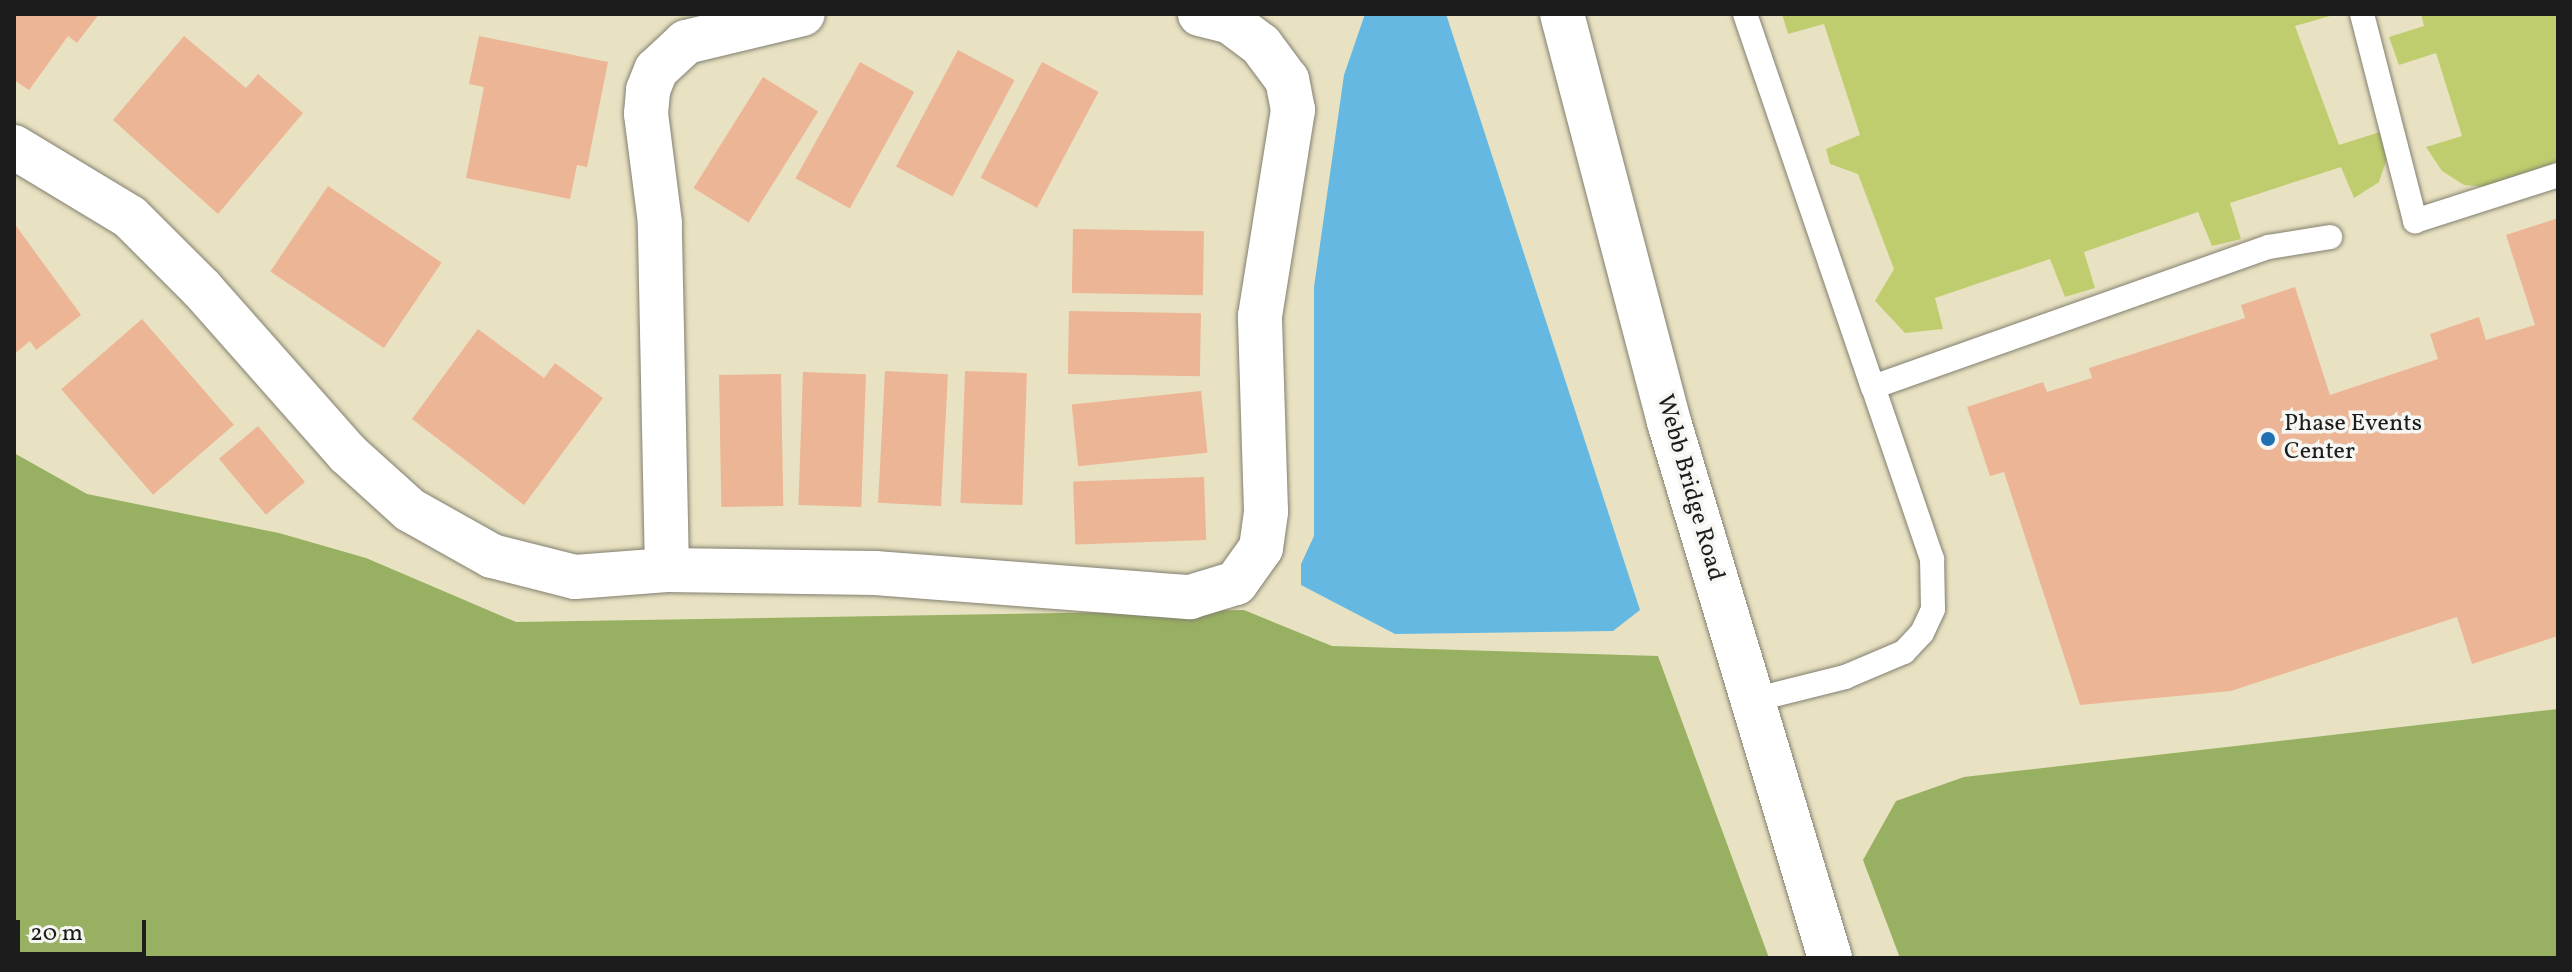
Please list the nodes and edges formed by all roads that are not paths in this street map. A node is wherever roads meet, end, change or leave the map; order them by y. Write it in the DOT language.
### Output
graph roads {
  1 [pos="803,14"];
  2 [pos="1200,14"];
  3 [pos="1745,14"];
  4 [pos="2362,14"];
  5 [pos="1561,17"];
  6 [pos="14,147"];
  7 [pos="2558,175"];
  8 [pos="2330,237"];
  9 [pos="1873,387"];
  10 [pos="667,570"];
  11 [pos="1753,700"];
  12 [pos="1830,958"];
  1 -- 10 [label="street"];
  2 -- 10 [label="street"];
  3 -- 9 [label="lane"];
  4 -- 7 [label="lane"];
  5 -- 11 [label="street, Webb Bridge Road"];
  6 -- 10 [label="street"];
  8 -- 9 [label="lane"];
  9 -- 11 [label="lane"];
  11 -- 12 [label="street, Webb Bridge Road"];
}
